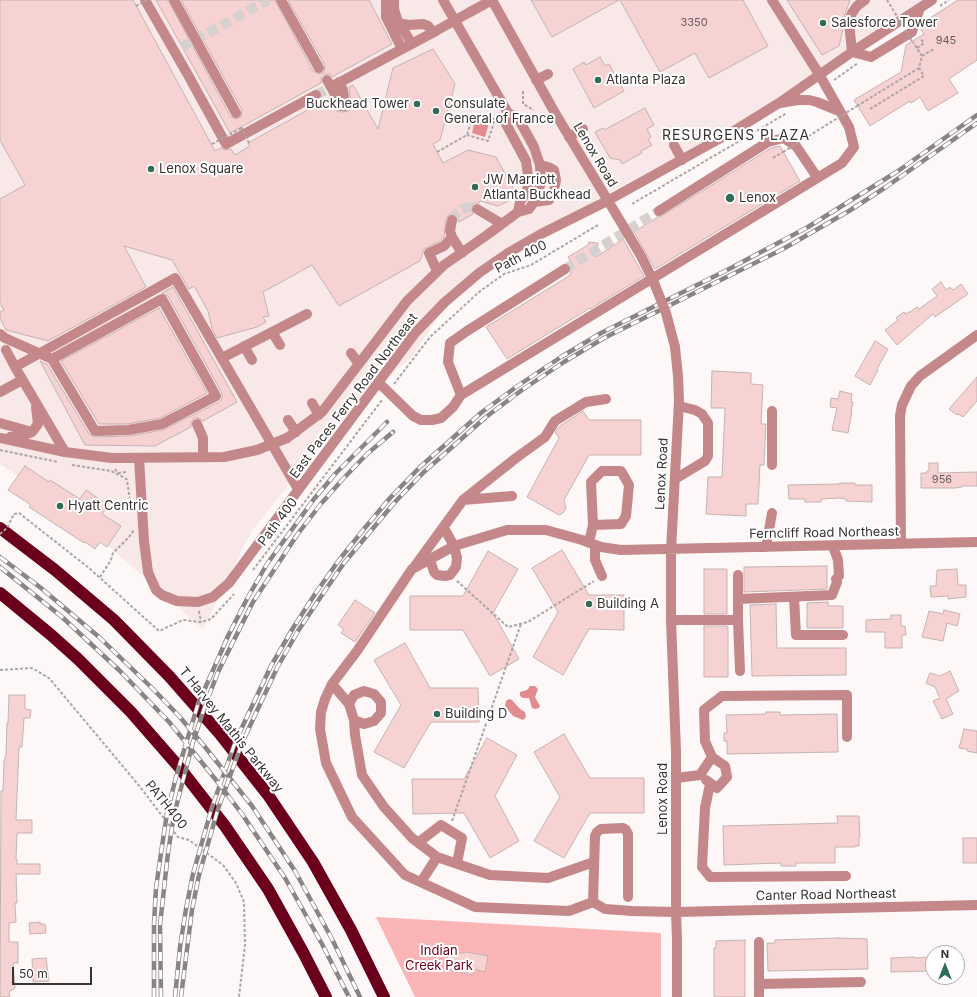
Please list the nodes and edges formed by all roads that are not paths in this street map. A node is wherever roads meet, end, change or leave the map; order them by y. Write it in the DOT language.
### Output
graph roads {
  1 [pos="174,0"];
  2 [pos="282,0"];
  3 [pos="386,0"];
  4 [pos="394,0"];
  5 [pos="443,0"];
  6 [pos="492,0"];
  7 [pos="772,0"];
  8 [pos="865,0"];
  9 [pos="932,0"];
  10 [pos="150,3"];
  11 [pos="920,8"];
  12 [pos="399,23"];
  13 [pos="434,32"];
  14 [pos="412,44"];
  15 [pos="402,49"];
  16 [pos="852,52"];
  17 [pos="320,68"];
  18 [pos="548,74"];
  19 [pos="819,74"];
  20 [pos="536,80"];
  21 [pos="316,95"];
  22 [pos="778,103"];
  23 [pos="343,106"];
  24 [pos="839,111"];
  25 [pos="236,113"];
  26 [pos="508,113"];
  27 [pos="584,129"];
  28 [pos="569,137"];
  29 [pos="674,145"];
  30 [pos="682,160"];
  31 [pos="540,165"];
  32 [pos="817,177"];
  33 [pos="607,201"];
  34 [pos="534,202"];
  35 [pos="477,209"];
  36 [pos="659,210"];
  37 [pos="518,212"];
  38 [pos="452,220"];
  39 [pos="502,224"];
  40 [pos="452,237"];
  41 [pos="462,253"];
  42 [pos="565,269"];
  43 [pos="437,271"];
  44 [pos="307,314"];
  45 [pos="272,332"];
  46 [pos="0,334"];
  47 [pos="977,335"];
  48 [pos="280,345"];
  49 [pos="244,346"];
  50 [pos="6,350"];
  51 [pos="351,353"];
  52 [pos="222,358"];
  53 [pos="52,359"];
  54 [pos="252,360"];
  55 [pos="358,364"];
  56 [pos="15,367"];
  57 [pos="22,380"];
  58 [pos="334,380"];
  59 [pos="378,382"];
  60 [pos="339,390"];
  61 [pos="0,392"];
  62 [pos="461,395"];
  63 [pos="606,399"];
  64 [pos="35,401"];
  65 [pos="312,403"];
  66 [pos="679,406"];
  67 [pos="772,411"];
  68 [pos="319,415"];
  69 [pos="288,420"];
  70 [pos="0,424"];
  71 [pos="197,424"];
  72 [pos="32,432"];
  73 [pos="291,435"];
  74 [pos="0,438"];
  75 [pos="65,452"];
  76 [pos="203,457"];
  77 [pos="139,458"];
  78 [pos="772,465"];
  79 [pos="675,479"];
  80 [pos="298,489"];
  81 [pos="512,496"];
  82 [pos="463,500"];
  83 [pos="772,512"];
  84 [pos="593,525"];
  85 [pos="0,528"];
  86 [pos="444,528"];
  87 [pos="977,542"];
  88 [pos="592,544"];
  89 [pos="901,544"];
  90 [pos="454,546"];
  91 [pos="828,546"];
  92 [pos="766,547"];
  93 [pos="671,550"];
  94 [pos="430,560"];
  95 [pos="412,569"];
  96 [pos="738,575"];
  97 [pos="602,576"];
  98 [pos="0,593"];
  99 [pos="794,597"];
  100 [pos="738,599"];
  101 [pos="671,620"];
  102 [pos="738,620"];
  103 [pos="842,635"];
  104 [pos="740,671"];
  105 [pos="332,684"];
  106 [pos="349,704"];
  107 [pos="354,720"];
  108 [pos="847,737"];
  109 [pos="712,757"];
  110 [pos="700,775"];
  111 [pos="676,778"];
  112 [pos="710,784"];
  113 [pos="419,842"];
  114 [pos="437,857"];
  115 [pos="594,862"];
  116 [pos="457,863"];
  117 [pos="846,876"];
  118 [pos="421,882"];
  119 [pos="628,897"];
  120 [pos="593,902"];
  121 [pos="977,905"];
  122 [pos="676,912"];
  123 [pos="759,942"];
  124 [pos="861,982"];
  125 [pos="759,984"];
  126 [pos="326,997"];
  127 [pos="384,997"];
  128 [pos="677,997"];
  129 [pos="759,997"];
  1 -- 25 [label="street"];
  2 -- 17 [label="street"];
  3 -- 15 [label="street"];
  4 -- 12 [label="street"];
  5 -- 26 [label="street"];
  6 -- 13 [label="street, bridge"];
  6 -- 20 [label="street, Lenox Road"];
  7 -- 19 [label="street"];
  8 -- 16 [label="street"];
  9 -- 11 [label="street, East Paces Ferry Road Northeast"];
  10 -- 21 [label="street"];
  11 -- 16 [label="street, East Paces Ferry Road Northeast"];
  11 -- 16 [label="street"];
  12 -- 13 [label="street"];
  12 -- 14 [label="street"];
  13 -- 14 [label="street"];
  14 -- 15 [label="street"];
  15 -- 23 [label="street"];
  16 -- 19 [label="street, East Paces Ferry Road Northeast"];
  18 -- 20 [label="street"];
  19 -- 22 [label="street, East Paces Ferry Road Northeast"];
  19 -- 24 [label="street"];
  20 -- 28 [label="street, Lenox Road"];
  22 -- 24 [label="street"];
  22 -- 30 [label="street, East Paces Ferry Road Northeast"];
  24 -- 32 [label="street"];
  26 -- 31 [label="street"];
  26 -- 37 [label="street"];
  27 -- 28 [label="street"];
  28 -- 33 [label="street, Lenox Road"];
  29 -- 30 [label="street"];
  30 -- 33 [label="street, East Paces Ferry Road Northeast"];
  31 -- 34 [label="street"];
  31 -- 34 [label="street"];
  32 -- 36 [label="street"];
  32 -- 62 [label="street"];
  33 -- 59 [label="street, East Paces Ferry Road Northeast"];
  33 -- 66 [label="street, Lenox Road, bridge"];
  34 -- 37 [label="street"];
  35 -- 39 [label="street"];
  37 -- 39 [label="street"];
  38 -- 40 [label="street"];
  39 -- 41 [label="street"];
  40 -- 41 [label="street"];
  40 -- 43 [label="street"];
  41 -- 43 [label="street"];
  42 -- 62 [label="street"];
  43 -- 55 [label="street"];
  44 -- 45 [label="street"];
  45 -- 48 [label="street"];
  45 -- 49 [label="street"];
  46 -- 53 [label="street"];
  47 -- 89 [label="street"];
  49 -- 52 [label="street"];
  49 -- 54 [label="street"];
  50 -- 56 [label="street"];
  51 -- 55 [label="street"];
  52 -- 56 [label="street"];
  52 -- 80 [label="street"];
  53 -- 53 [label="street"];
  55 -- 60 [label="street"];
  56 -- 57 [label="street"];
  57 -- 61 [label="street"];
  57 -- 64 [label="street"];
  58 -- 60 [label="street"];
  59 -- 62 [label="street"];
  59 -- 80 [label="street, East Paces Ferry Road Northeast"];
  60 -- 68 [label="street"];
  63 -- 82 [label="street"];
  64 -- 72 [label="street"];
  64 -- 75 [label="street"];
  65 -- 68 [label="street"];
  66 -- 79 [label="street, Lenox Road"];
  66 -- 79 [label="street"];
  67 -- 78 [label="street"];
  68 -- 73 [label="street"];
  69 -- 73 [label="street"];
  70 -- 72 [label="street"];
  71 -- 76 [label="street"];
  72 -- 74 [label="street"];
  73 -- 76 [label="street, bridge"];
  74 -- 75 [label="street"];
  75 -- 77 [label="street"];
  76 -- 77 [label="street"];
  77 -- 80 [label="street, East Paces Ferry Road Northeast"];
  79 -- 93 [label="street, Lenox Road"];
  81 -- 82 [label="street"];
  82 -- 86 [label="street"];
  83 -- 92 [label="street"];
  84 -- 84 [label="street"];
  84 -- 88 [label="street"];
  85 -- 127 [label="highway, T Harvey Mathis Parkway"];
  86 -- 90 [label="street"];
  86 -- 95 [label="street"];
  87 -- 89 [label="street, Ferncliff Road Northeast"];
  88 -- 90 [label="street, Ferncliff Road Northeast"];
  88 -- 93 [label="street, Ferncliff Road Northeast"];
  88 -- 97 [label="street"];
  89 -- 91 [label="street, Ferncliff Road Northeast"];
  90 -- 94 [label="street, Ferncliff Road Northeast"];
  90 -- 94 [label="street"];
  91 -- 92 [label="street, Ferncliff Road Northeast"];
  91 -- 99 [label="street"];
  92 -- 93 [label="street, Ferncliff Road Northeast"];
  93 -- 101 [label="street, Lenox Road"];
  94 -- 95 [label="street, Ferncliff Road Northeast"];
  95 -- 105 [label="street"];
  96 -- 100 [label="street"];
  98 -- 126 [label="highway"];
  99 -- 100 [label="street"];
  99 -- 103 [label="street"];
  100 -- 102 [label="street"];
  101 -- 102 [label="street"];
  101 -- 111 [label="street, Lenox Road"];
  102 -- 104 [label="street"];
  105 -- 106 [label="street"];
  105 -- 118 [label="street"];
  106 -- 107 [label="street"];
  106 -- 107 [label="street"];
  107 -- 113 [label="street"];
  108 -- 109 [label="street"];
  109 -- 110 [label="street"];
  109 -- 112 [label="street"];
  110 -- 111 [label="street"];
  110 -- 112 [label="street"];
  111 -- 122 [label="street, Lenox Road"];
  112 -- 117 [label="street"];
  113 -- 114 [label="street"];
  113 -- 116 [label="street"];
  114 -- 116 [label="street"];
  114 -- 118 [label="street"];
  115 -- 116 [label="street"];
  115 -- 119 [label="street"];
  115 -- 120 [label="street"];
  118 -- 120 [label="street"];
  120 -- 122 [label="street, Canter Road Northeast"];
  121 -- 122 [label="street, Canter Road Northeast"];
  122 -- 128 [label="street, Lenox Road"];
  123 -- 125 [label="street"];
  124 -- 125 [label="street"];
  125 -- 129 [label="street"];
}
